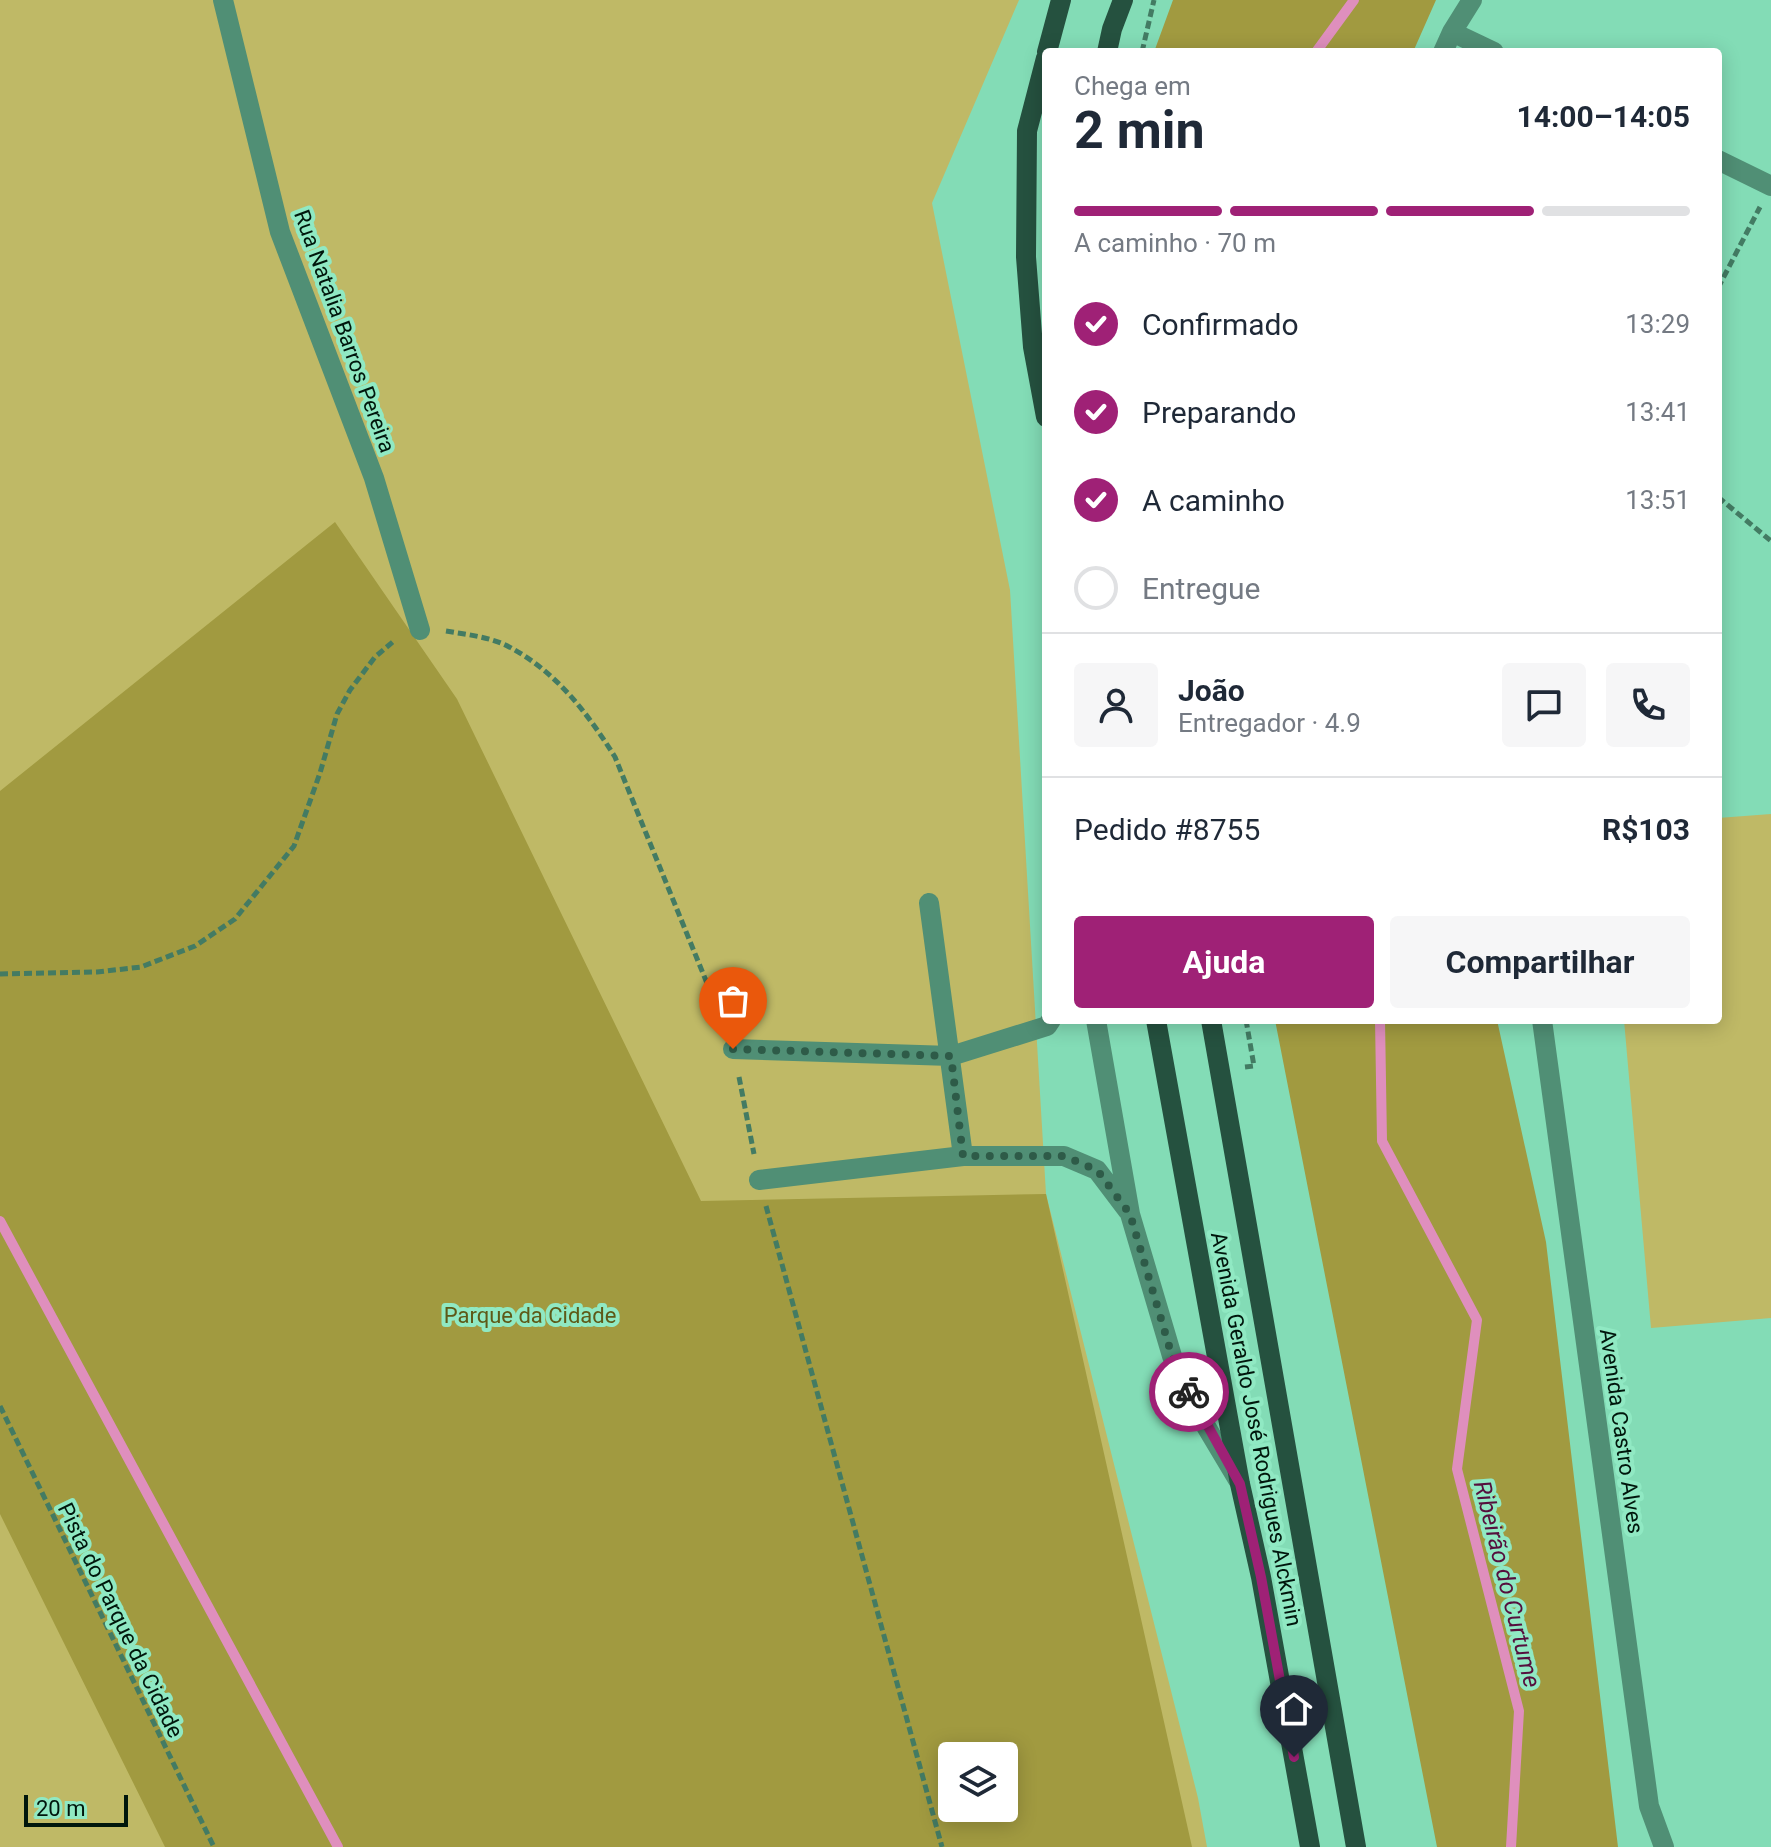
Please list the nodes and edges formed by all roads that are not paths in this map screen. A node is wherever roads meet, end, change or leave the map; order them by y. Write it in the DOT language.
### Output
graph roads {
  1 [pos="223,0"];
  2 [pos="1061,0"];
  3 [pos="1123,0"];
  4 [pos="1472,0"];
  5 [pos="1452,32"];
  6 [pos="1049,48"];
  7 [pos="1108,48"];
  8 [pos="1445,48"];
  9 [pos="1486,48"];
  10 [pos="1042,74"];
  11 [pos="1722,163"];
  12 [pos="1768,193"];
  13 [pos="1042,395"];
  14 [pos="420,630"];
  15 [pos="929,903"];
  16 [pos="1048,1024"];
  17 [pos="1097,1024"];
  18 [pos="1157,1024"];
  19 [pos="1212,1024"];
  20 [pos="1543,1024"];
  21 [pos="733,1049"];
  22 [pos="951,1056"];
  23 [pos="963,1156"];
  24 [pos="759,1180"];
  25 [pos="1130,1214"];
  26 [pos="1240,1484"];
  27 [pos="1310,1847"];
  28 [pos="1356,1847"];
  29 [pos="1664,1847"];
  1 -- 14 [label="street, Rua Natalia Barros Pereira"];
  2 -- 6 [label="main road"];
  3 -- 7 [label="main road"];
  4 -- 5 [label="street"];
  5 -- 8 [label="street"];
  5 -- 9 [label="street"];
  10 -- 13 [label="main road"];
  11 -- 12 [label="street"];
  15 -- 22 [label="street"];
  16 -- 22 [label="street"];
  17 -- 25 [label="street"];
  18 -- 26 [label="main road, Avenida Geraldo José Rodrigues Alckmin"];
  19 -- 28 [label="main road, Avenida Geraldo José Rodrigues Alckmin"];
  20 -- 29 [label="street, Avenida Castro Alves"];
  21 -- 22 [label="street"];
  22 -- 23 [label="street"];
  23 -- 24 [label="street"];
  23 -- 25 [label="street"];
  25 -- 26 [label="street"];
  26 -- 27 [label="main road, Avenida Geraldo José Rodrigues Alckmin"];
}
